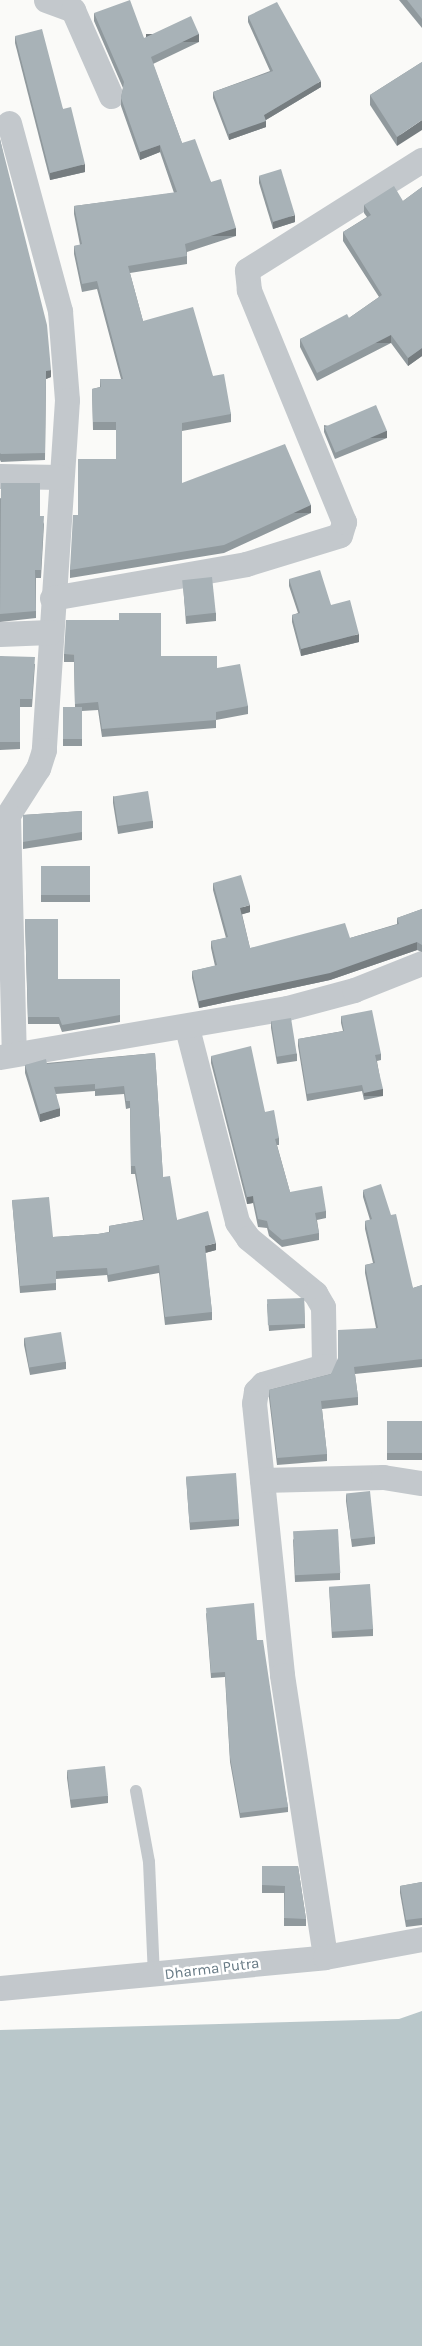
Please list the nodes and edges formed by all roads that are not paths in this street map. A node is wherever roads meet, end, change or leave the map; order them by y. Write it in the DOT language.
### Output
graph roads {
  1 [pos="46,0"];
  2 [pos="111,96"];
  3 [pos="9,123"];
  4 [pos="422,160"];
  5 [pos="0,476"];
  6 [pos="61,477"];
  7 [pos="52,598"];
  8 [pos="50,632"];
  9 [pos="0,634"];
  10 [pos="422,962"];
  11 [pos="187,1028"];
  12 [pos="7,1056"];
  13 [pos="262,1480"];
  14 [pos="422,1483"];
  15 [pos="136,1791"];
  16 [pos="422,1939"];
  17 [pos="325,1957"];
  18 [pos="154,1977"];
  19 [pos="0,1988"];
  1 -- 2 [label="street"];
  3 -- 6 [label="street"];
  4 -- 7 [label="street"];
  5 -- 6 [label="street"];
  6 -- 7 [label="street"];
  7 -- 8 [label="street"];
  8 -- 9 [label="street"];
  8 -- 12 [label="street"];
  10 -- 11 [label="street"];
  11 -- 12 [label="street"];
  11 -- 13 [label="street"];
  13 -- 14 [label="street"];
  13 -- 17 [label="street"];
  15 -- 18 [label="lane"];
  16 -- 17 [label="street, Dharma Putra"];
  17 -- 18 [label="street, Dharma Putra"];
  18 -- 19 [label="street, Dharma Putra"];
}
